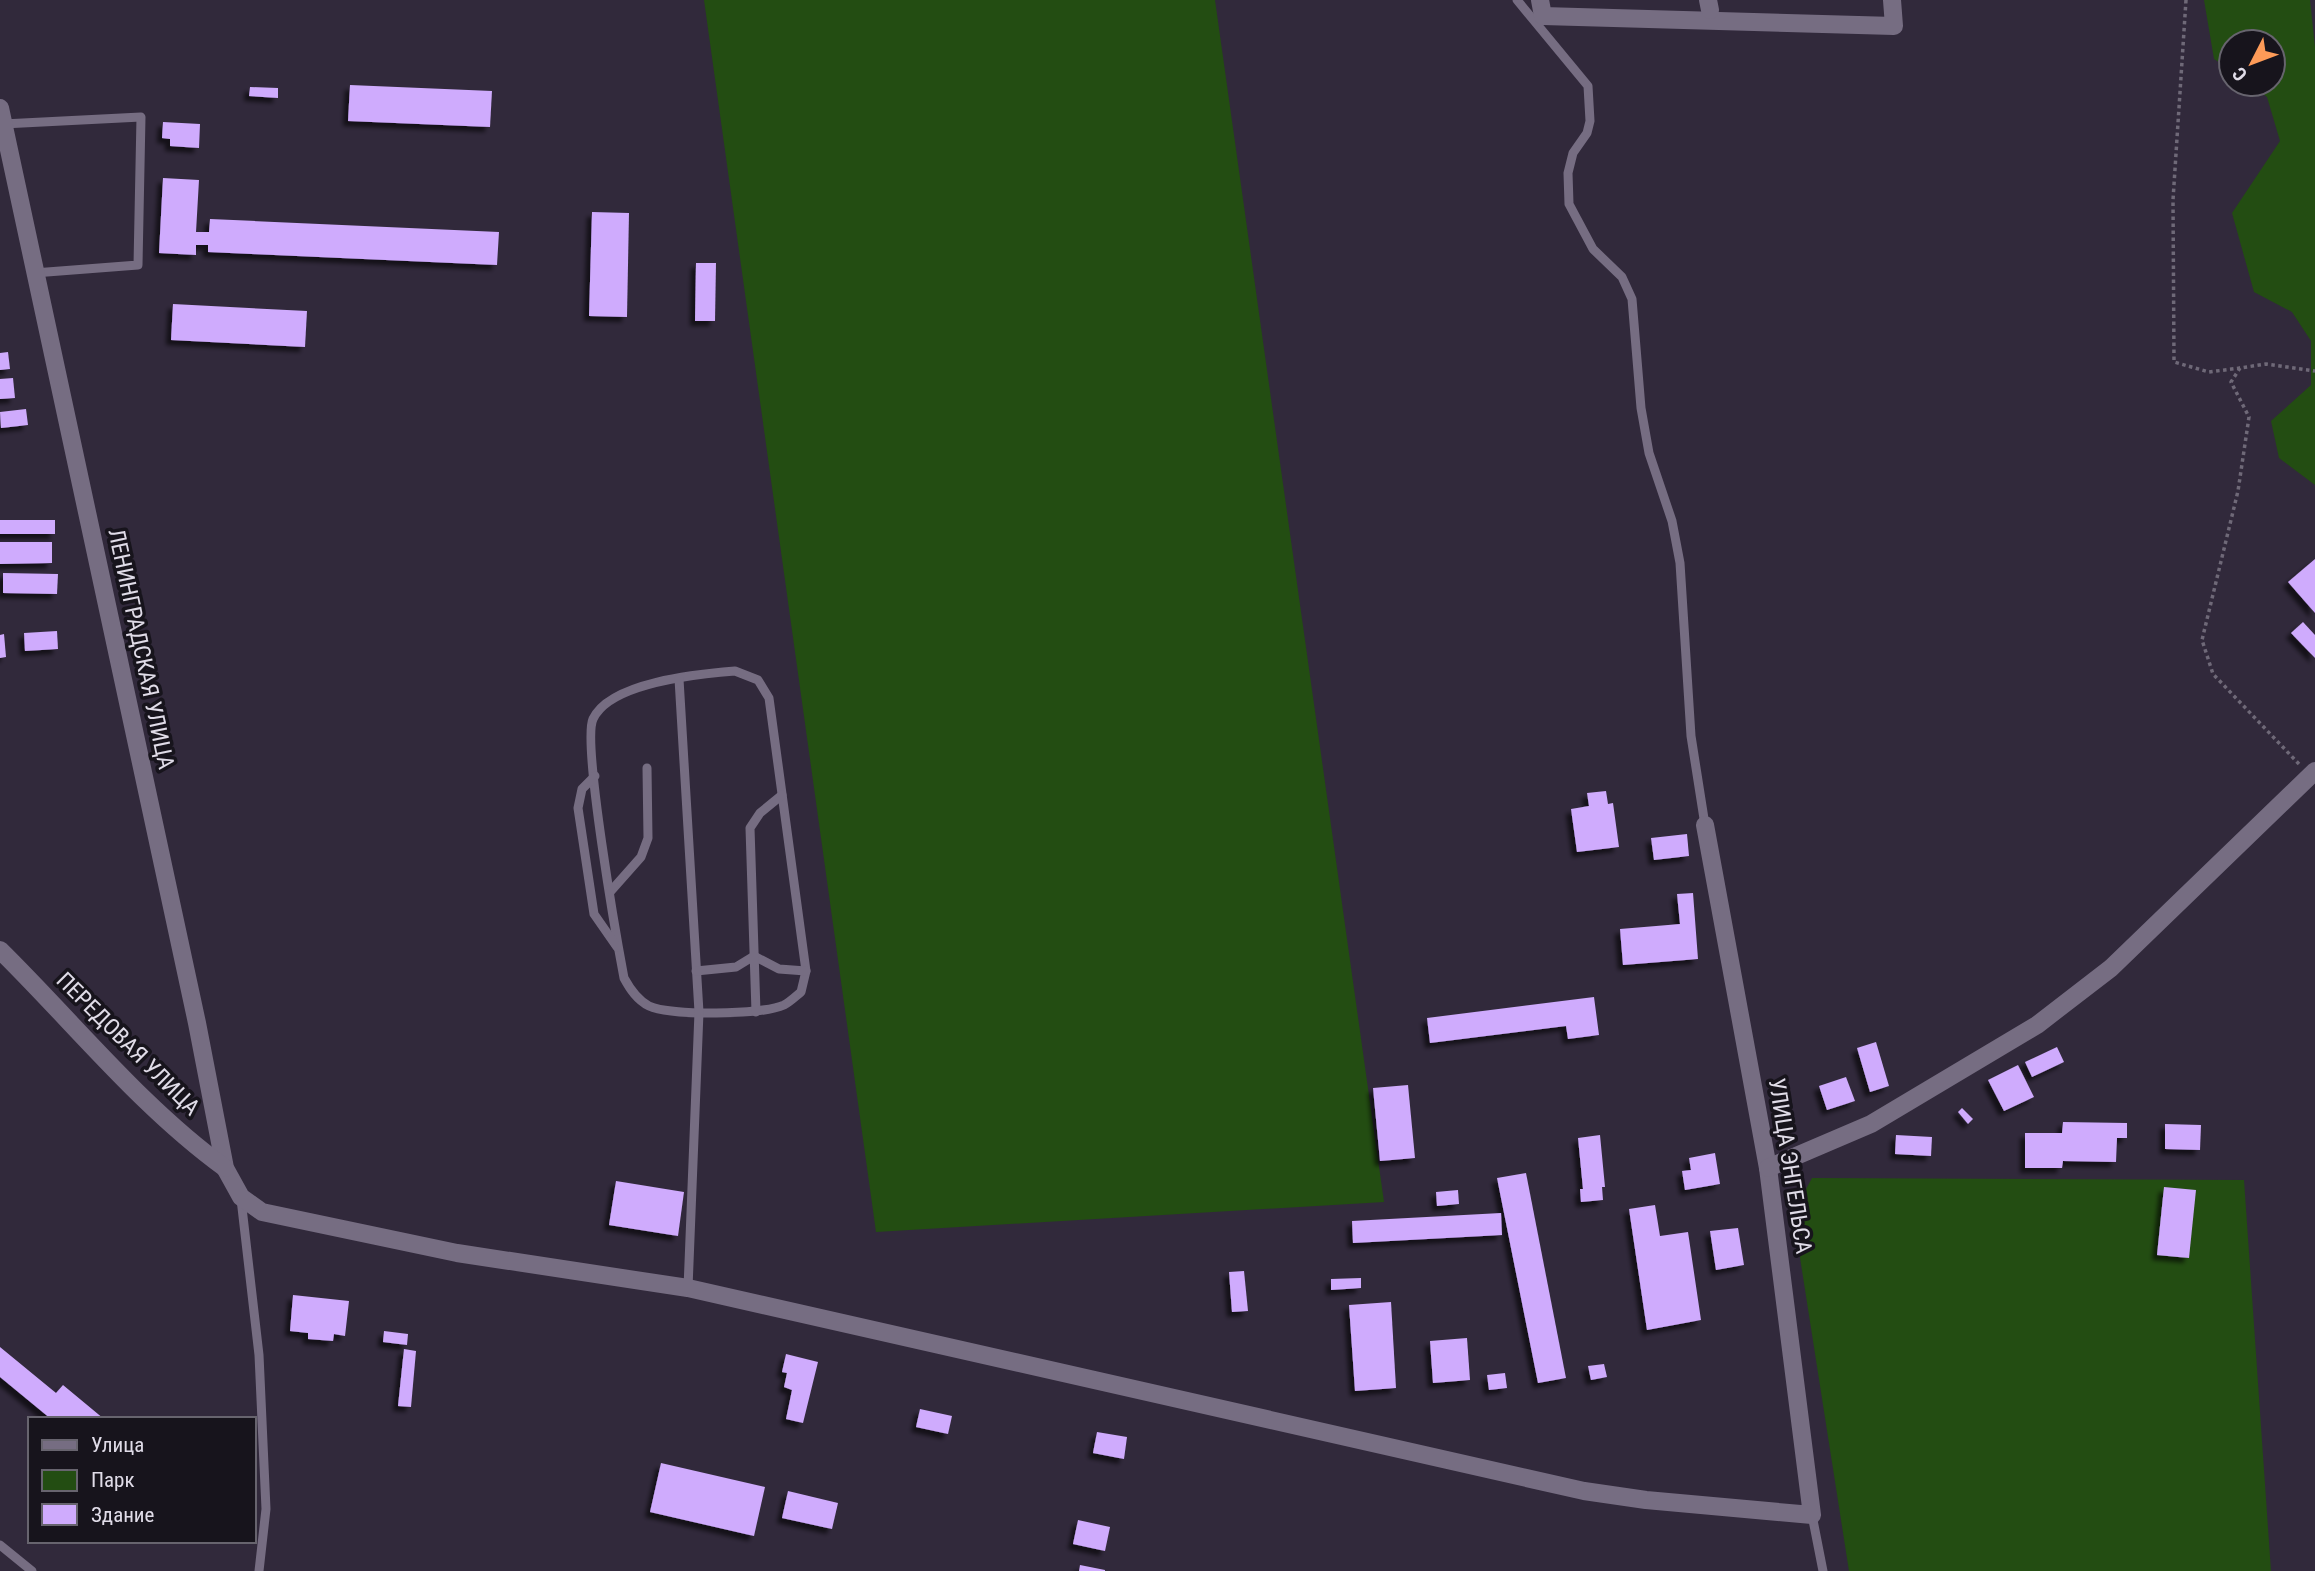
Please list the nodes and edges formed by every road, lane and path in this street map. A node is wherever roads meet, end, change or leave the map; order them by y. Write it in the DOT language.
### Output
graph roads {
  1 [pos="1517,0"];
  2 [pos="1540,0"];
  3 [pos="1892,0"];
  4 [pos="2186,0"];
  5 [pos="2,116"];
  6 [pos="34,273"];
  7 [pos="2240,368"];
  8 [pos="2315,371"];
  9 [pos="679,679"];
  10 [pos="648,768"];
  11 [pos="2313,773"];
  12 [pos="594,776"];
  13 [pos="782,795"];
  14 [pos="1705,825"];
  15 [pos="610,892"];
  16 [pos="618,949"];
  17 [pos="0,950"];
  18 [pos="754,956"];
  19 [pos="696,971"];
  20 [pos="806,971"];
  21 [pos="699,1012"];
  22 [pos="756,1012"];
  23 [pos="225,1168"];
  24 [pos="1768,1168"];
  25 [pos="241,1197"];
  26 [pos="688,1288"];
  27 [pos="1812,1516"];
  28 [pos="0,1545"];
  29 [pos="32,1571"];
  30 [pos="259,1571"];
  31 [pos="1823,1571"];
  1 -- 14 [label="lane"];
  2 -- 3 [label="street"];
  4 -- 7 [label="path"];
  5 -- 6 [label="street, ЛЕНИНГРАДСКАЯ УЛИЦА"];
  5 -- 6 [label="lane"];
  6 -- 23 [label="street, ЛЕНИНГРАДСКАЯ УЛИЦА"];
  7 -- 8 [label="path"];
  7 -- 11 [label="path"];
  9 -- 12 [label="lane"];
  9 -- 13 [label="lane"];
  9 -- 19 [label="lane"];
  10 -- 15 [label="lane"];
  11 -- 24 [label="street"];
  12 -- 15 [label="lane"];
  12 -- 16 [label="lane"];
  13 -- 18 [label="lane"];
  13 -- 20 [label="lane"];
  14 -- 24 [label="street, УЛИЦА ЭНГЕЛЬСА"];
  15 -- 16 [label="lane"];
  16 -- 21 [label="lane"];
  17 -- 23 [label="street, ПЕРЕДОВАЯ УЛИЦА"];
  18 -- 19 [label="lane"];
  18 -- 20 [label="lane"];
  18 -- 22 [label="lane"];
  19 -- 21 [label="lane"];
  20 -- 22 [label="lane"];
  21 -- 22 [label="lane"];
  21 -- 26 [label="lane"];
  23 -- 25 [label="street, ЛЕНИНГРАДСКАЯ УЛИЦА"];
  24 -- 27 [label="street, УЛИЦА ЭНГЕЛЬСА"];
  25 -- 26 [label="street"];
  25 -- 30 [label="lane"];
  26 -- 27 [label="street"];
  27 -- 31 [label="lane"];
  28 -- 29 [label="lane"];
}
